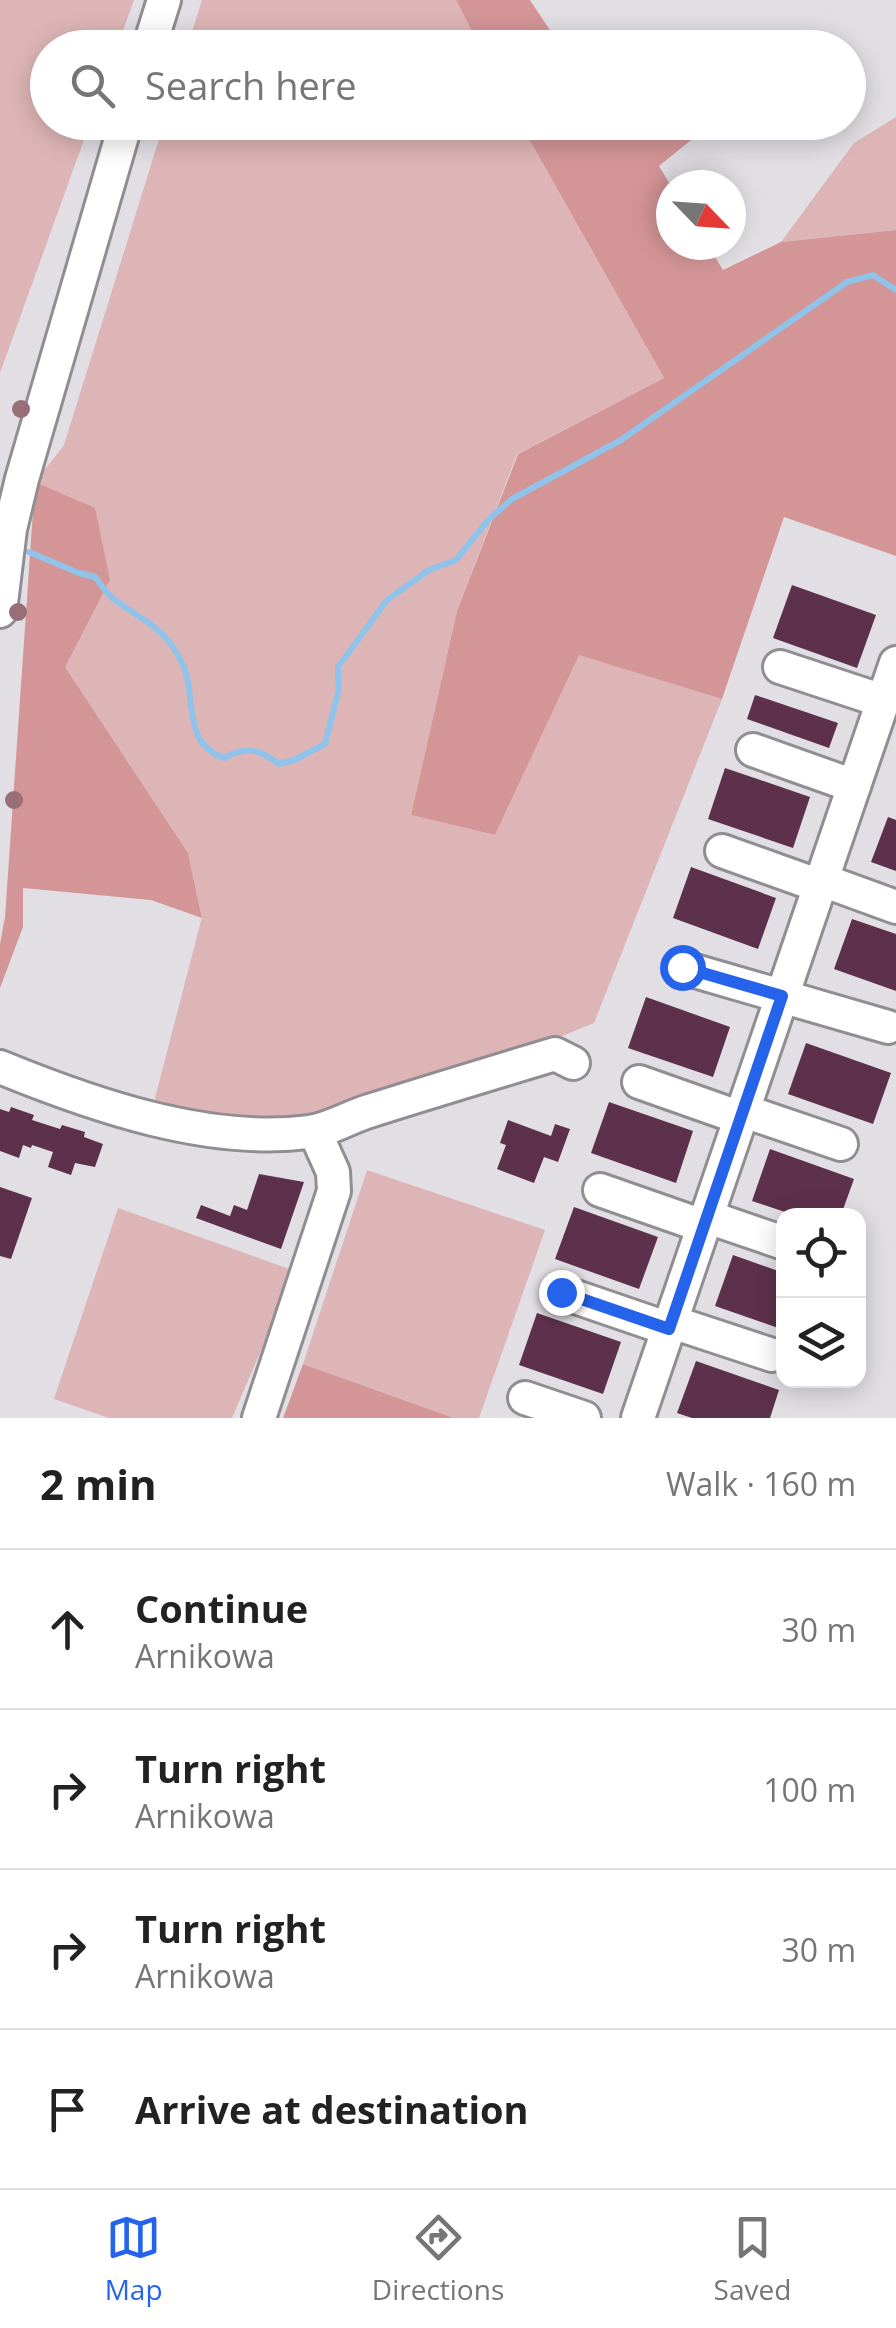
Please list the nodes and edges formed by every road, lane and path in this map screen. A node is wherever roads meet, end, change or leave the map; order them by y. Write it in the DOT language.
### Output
graph roads {
  1 [pos="164,0"];
  2 [pos="155,30"];
  3 [pos="121,140"];
  4 [pos="0,611"];
  5 [pos="896,663"];
  6 [pos="780,667"];
  7 [pos="883,700"];
  8 [pos="753,750"];
  9 [pos="854,786"];
  10 [pos="722,851"];
  11 [pos="821,883"];
  12 [pos="896,906"];
  13 [pos="682,967"];
  14 [pos="782,996"];
  15 [pos="888,1027"];
  16 [pos="573,1063"];
  17 [pos="0,1067"];
  18 [pos="639,1082"];
  19 [pos="742,1114"];
  20 [pos="315,1132"];
  21 [pos="841,1144"];
  22 [pos="600,1190"];
  23 [pos="706,1222"];
  24 [pos="776,1241"];
  25 [pos="561,1292"];
  26 [pos="670,1325"];
  27 [pos="772,1355"];
  28 [pos="524,1398"];
  29 [pos="258,1418"];
  30 [pos="584,1418"];
  31 [pos="638,1418"];
  1 -- 2 [label="street"];
  3 -- 4 [label="street"];
  5 -- 7 [label="street"];
  6 -- 7 [label="street"];
  7 -- 9 [label="street"];
  8 -- 9 [label="street"];
  9 -- 11 [label="street"];
  10 -- 11 [label="street"];
  11 -- 12 [label="street"];
  11 -- 14 [label="street"];
  13 -- 14 [label="street"];
  14 -- 15 [label="street"];
  14 -- 19 [label="street"];
  16 -- 20 [label="street"];
  17 -- 20 [label="street"];
  18 -- 19 [label="street"];
  19 -- 21 [label="street"];
  19 -- 23 [label="street"];
  20 -- 29 [label="street"];
  22 -- 23 [label="street"];
  23 -- 24 [label="street"];
  23 -- 26 [label="street"];
  25 -- 26 [label="street"];
  26 -- 27 [label="street"];
  26 -- 31 [label="street"];
  28 -- 30 [label="street"];
}
